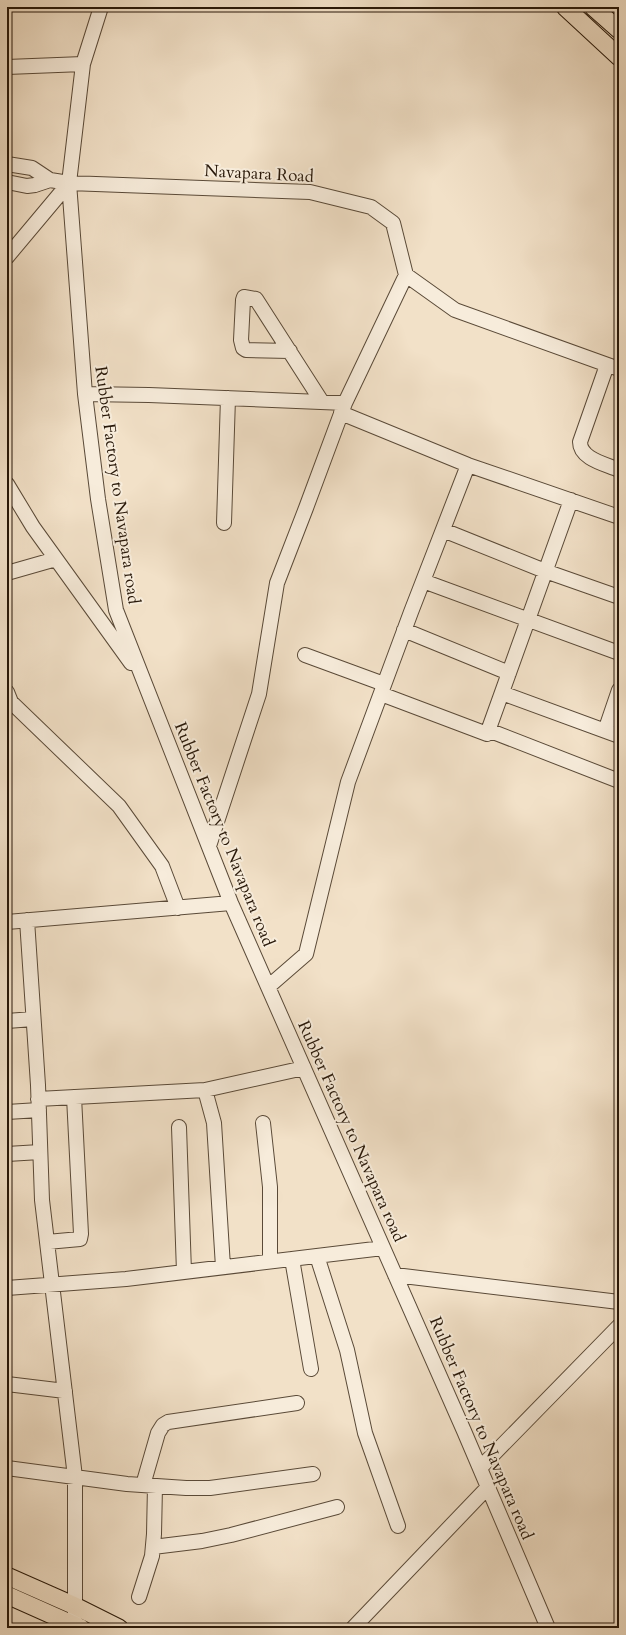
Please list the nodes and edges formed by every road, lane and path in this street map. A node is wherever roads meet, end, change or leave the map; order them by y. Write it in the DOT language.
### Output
graph roads {
  1 [pos="101,7"];
  2 [pos="565,7"];
  3 [pos="593,7"];
  4 [pos="619,30"];
  5 [pos="619,56"];
  6 [pos="83,64"];
  7 [pos="7,67"];
  8 [pos="7,164"];
  9 [pos="50,180"];
  10 [pos="7,182"];
  11 [pos="69,183"];
  12 [pos="7,257"];
  13 [pos="406,275"];
  14 [pos="290,351"];
  15 [pos="613,367"];
  16 [pos="85,394"];
  17 [pos="228,398"];
  18 [pos="322,402"];
  19 [pos="343,408"];
  20 [pos="468,465"];
  21 [pos="619,470"];
  22 [pos="7,484"];
  23 [pos="570,500"];
  24 [pos="619,517"];
  25 [pos="224,523"];
  26 [pos="443,530"];
  27 [pos="56,559"];
  28 [pos="545,571"];
  29 [pos="7,573"];
  30 [pos="423,581"];
  31 [pos="619,597"];
  32 [pos="528,620"];
  33 [pos="404,630"];
  34 [pos="619,653"];
  35 [pos="305,655"];
  36 [pos="509,673"];
  37 [pos="144,681"];
  38 [pos="382,689"];
  39 [pos="619,690"];
  40 [pos="7,692"];
  41 [pos="502,693"];
  42 [pos="14,710"];
  43 [pos="488,730"];
  44 [pos="605,731"];
  45 [pos="619,736"];
  46 [pos="619,781"];
  47 [pos="208,846"];
  48 [pos="231,903"];
  49 [pos="178,908"];
  50 [pos="27,920"];
  51 [pos="7,922"];
  52 [pos="268,987"];
  53 [pos="34,1019"];
  54 [pos="7,1021"];
  55 [pos="304,1068"];
  56 [pos="205,1090"];
  57 [pos="74,1097"];
  58 [pos="38,1105"];
  59 [pos="7,1112"];
  60 [pos="263,1123"];
  61 [pos="179,1127"];
  62 [pos="40,1152"];
  63 [pos="7,1154"];
  64 [pos="47,1242"];
  65 [pos="383,1248"];
  66 [pos="317,1256"];
  67 [pos="292,1259"];
  68 [pos="270,1262"];
  69 [pos="223,1267"];
  70 [pos="184,1272"];
  71 [pos="395,1275"];
  72 [pos="52,1284"];
  73 [pos="7,1288"];
  74 [pos="619,1302"];
  75 [pos="619,1326"];
  76 [pos="311,1369"];
  77 [pos="7,1384"];
  78 [pos="65,1391"];
  79 [pos="297,1403"];
  80 [pos="7,1468"];
  81 [pos="480,1468"];
  82 [pos="313,1474"];
  83 [pos="75,1477"];
  84 [pos="149,1486"];
  85 [pos="488,1487"];
  86 [pos="337,1507"];
  87 [pos="398,1526"];
  88 [pos="153,1548"];
  89 [pos="7,1576"];
  90 [pos="7,1596"];
  91 [pos="139,1597"];
  92 [pos="75,1606"];
  93 [pos="78,1627"];
  94 [pos="119,1628"];
  95 [pos="353,1628"];
  96 [pos="548,1628"];
  1 -- 6 [label="street, Rubber Factory to Navapara road"];
  2 -- 5 [label="main road"];
  3 -- 4 [label="main road"];
  6 -- 7 [label="street"];
  6 -- 11 [label="street, Rubber Factory to Navapara road"];
  8 -- 9 [label="street"];
  9 -- 10 [label="street"];
  9 -- 11 [label="street, Navapara Road"];
  11 -- 12 [label="street"];
  11 -- 13 [label="street, Navapara Road"];
  11 -- 16 [label="street, Rubber Factory to Navapara road"];
  13 -- 15 [label="street"];
  13 -- 19 [label="street"];
  14 -- 18 [label="street"];
  15 -- 21 [label="street"];
  16 -- 17 [label="street"];
  16 -- 37 [label="street, Rubber Factory to Navapara road"];
  17 -- 18 [label="street"];
  17 -- 25 [label="street"];
  18 -- 19 [label="street"];
  19 -- 20 [label="street"];
  19 -- 47 [label="street"];
  20 -- 23 [label="street"];
  20 -- 26 [label="street"];
  22 -- 27 [label="street"];
  23 -- 24 [label="street"];
  23 -- 28 [label="street"];
  26 -- 28 [label="street"];
  26 -- 30 [label="street"];
  27 -- 29 [label="street"];
  27 -- 37 [label="street"];
  28 -- 31 [label="street"];
  28 -- 32 [label="street"];
  30 -- 32 [label="street"];
  30 -- 33 [label="street"];
  32 -- 34 [label="street"];
  32 -- 36 [label="street"];
  33 -- 36 [label="street"];
  33 -- 38 [label="street"];
  35 -- 38 [label="street"];
  36 -- 41 [label="street"];
  37 -- 47 [label="street, Rubber Factory to Navapara road"];
  38 -- 43 [label="street"];
  38 -- 52 [label="street"];
  39 -- 44 [label="street"];
  40 -- 42 [label="street"];
  41 -- 43 [label="street"];
  41 -- 44 [label="street"];
  42 -- 49 [label="street"];
  43 -- 46 [label="street"];
  44 -- 45 [label="street"];
  47 -- 48 [label="street, Rubber Factory to Navapara road"];
  48 -- 49 [label="street"];
  48 -- 52 [label="street, Rubber Factory to Navapara road"];
  49 -- 50 [label="street"];
  50 -- 51 [label="street"];
  50 -- 53 [label="street"];
  52 -- 55 [label="street, Rubber Factory to Navapara road"];
  53 -- 54 [label="street"];
  53 -- 58 [label="street"];
  55 -- 56 [label="street"];
  55 -- 65 [label="street, Rubber Factory to Navapara road"];
  56 -- 57 [label="street"];
  56 -- 69 [label="street"];
  57 -- 58 [label="street"];
  57 -- 64 [label="street"];
  58 -- 59 [label="street"];
  58 -- 62 [label="street"];
  60 -- 68 [label="street"];
  61 -- 70 [label="street"];
  62 -- 63 [label="street"];
  62 -- 64 [label="street"];
  64 -- 72 [label="street"];
  65 -- 66 [label="street"];
  65 -- 71 [label="street, Rubber Factory to Navapara road"];
  66 -- 67 [label="street"];
  66 -- 87 [label="street"];
  67 -- 68 [label="street"];
  67 -- 76 [label="street"];
  68 -- 69 [label="street"];
  69 -- 70 [label="street"];
  70 -- 72 [label="street"];
  71 -- 74 [label="street"];
  71 -- 81 [label="street, Rubber Factory to Navapara road"];
  72 -- 73 [label="street"];
  72 -- 78 [label="street"];
  75 -- 81 [label="street"];
  77 -- 78 [label="street"];
  78 -- 83 [label="street"];
  79 -- 84 [label="street"];
  80 -- 83 [label="street"];
  81 -- 85 [label="street, Rubber Factory to Navapara road"];
  82 -- 84 [label="street"];
  83 -- 84 [label="street"];
  83 -- 92 [label="street"];
  84 -- 88 [label="street"];
  85 -- 95 [label="street"];
  85 -- 96 [label="street, Rubber Factory to Navapara road"];
  86 -- 88 [label="street"];
  88 -- 91 [label="street"];
  89 -- 92 [label="main road"];
  90 -- 93 [label="main road"];
  92 -- 93 [label="street"];
  92 -- 94 [label="main road"];
}
